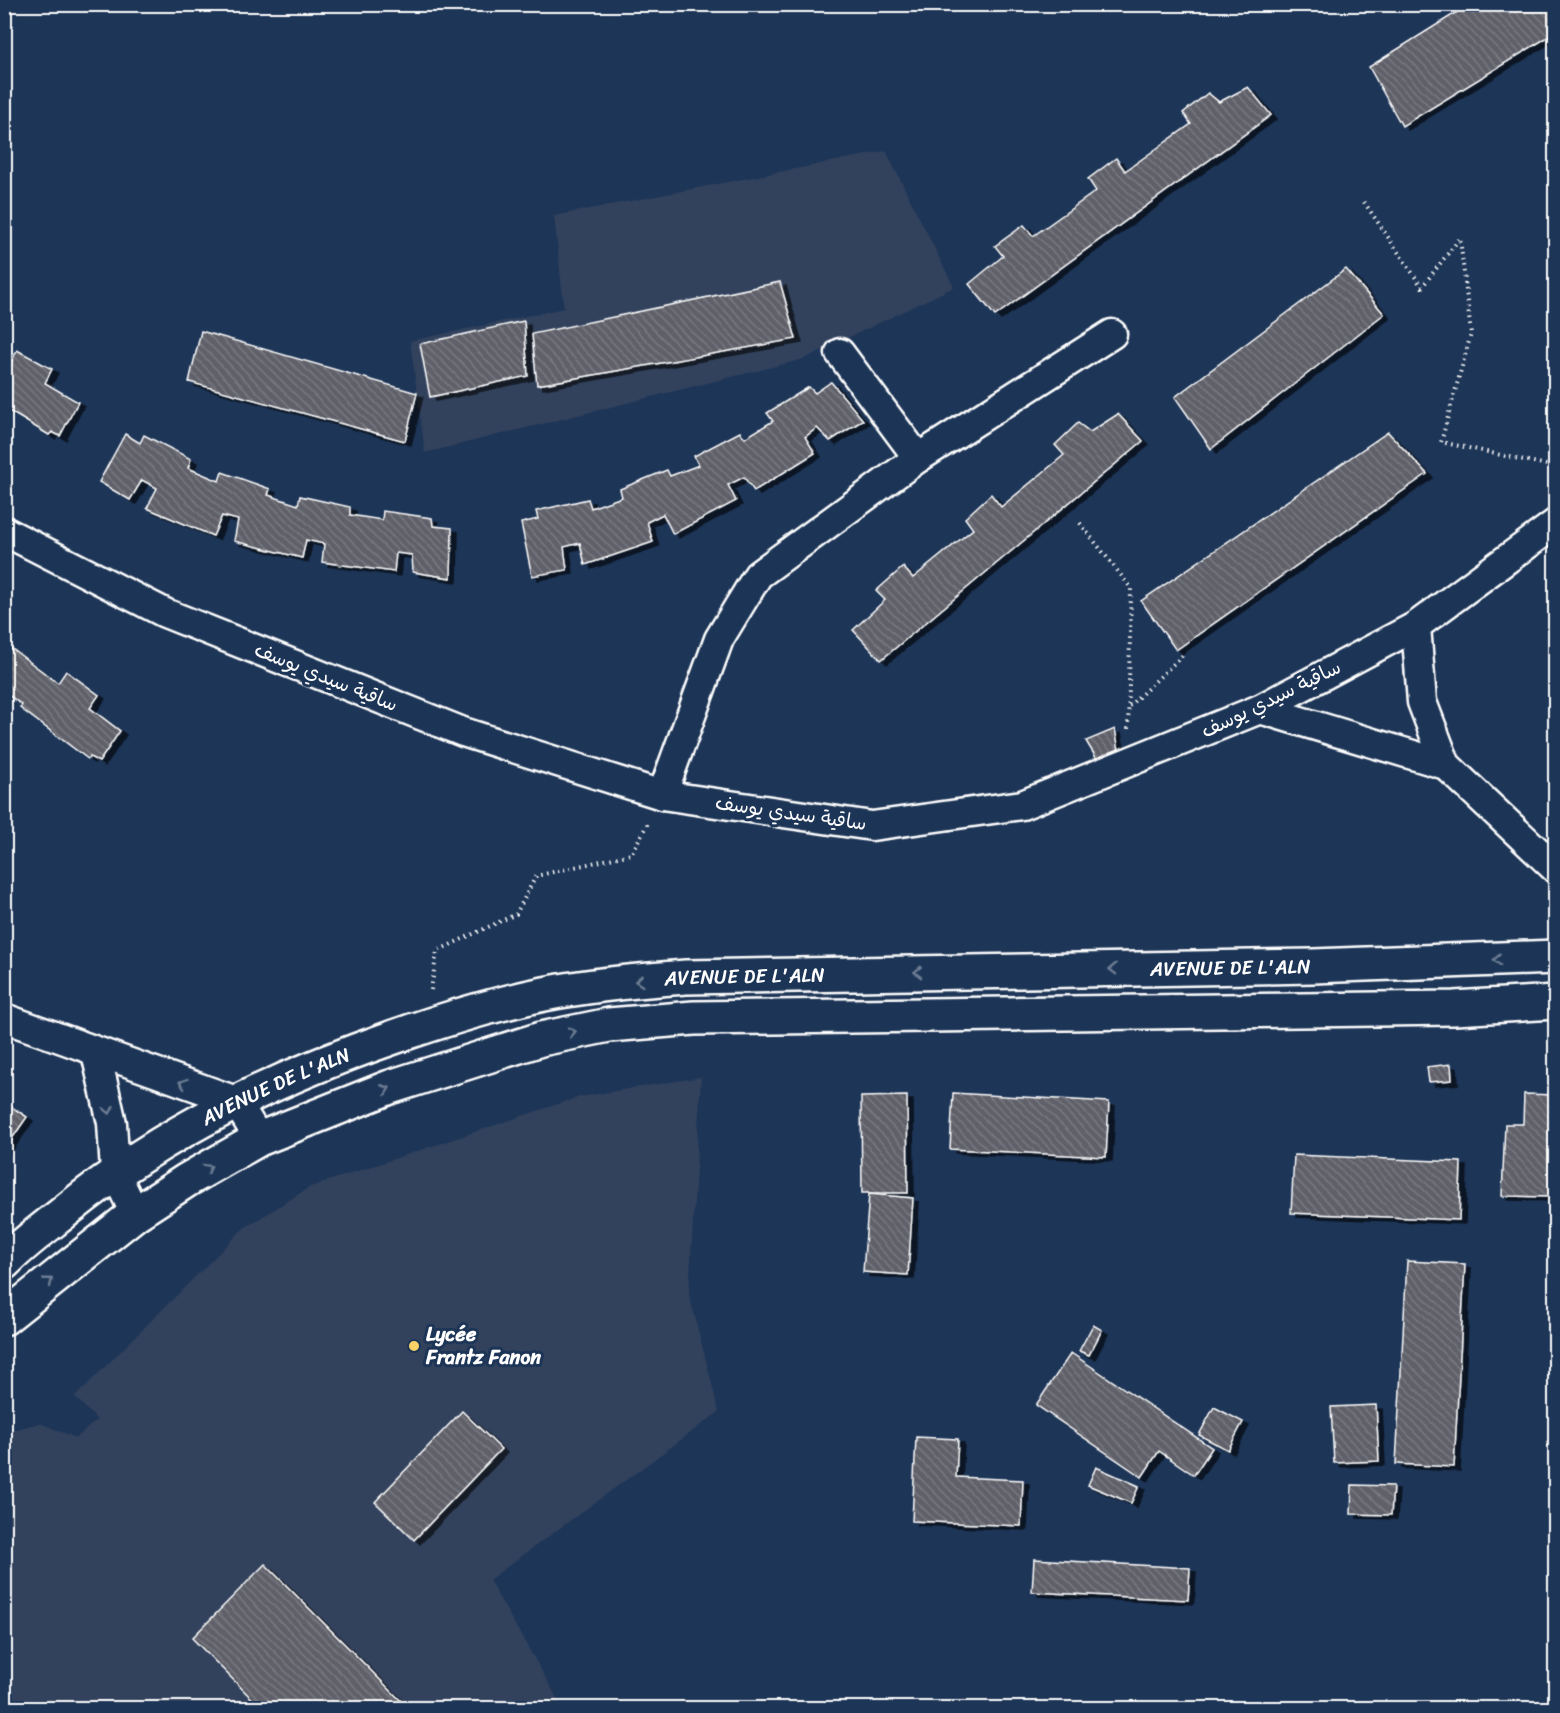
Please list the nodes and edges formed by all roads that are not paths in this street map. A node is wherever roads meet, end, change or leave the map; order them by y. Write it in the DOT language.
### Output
graph roads {
  1 [pos="1112,334"];
  2 [pos="840,353"];
  3 [pos="918,458"];
  4 [pos="1556,524"];
  5 [pos="4,531"];
  6 [pos="1416,626"];
  7 [pos="1260,709"];
  8 [pos="1446,765"];
  9 [pos="662,795"];
  10 [pos="1556,869"];
  11 [pos="1556,957"];
  12 [pos="1556,1002"];
  13 [pos="4,1018"];
  14 [pos="96,1053"];
  15 [pos="236,1101"];
  16 [pos="259,1139"];
  17 [pos="115,1172"];
  18 [pos="135,1214"];
  19 [pos="4,1263"];
  20 [pos="4,1318"];
  1 -- 3 [label="street"];
  2 -- 3 [label="street"];
  3 -- 9 [label="street"];
  4 -- 6 [label="street, ساقية سيدي يوسف"];
  5 -- 9 [label="street, ساقية سيدي يوسف"];
  6 -- 7 [label="street, ساقية سيدي يوسف"];
  6 -- 8 [label="street"];
  7 -- 8 [label="street"];
  7 -- 9 [label="street, ساقية سيدي يوسف"];
  8 -- 10 [label="street"];
  11 -- 15 [label="main road, AVENUE DE L'ALN, one-way"];
  16 -- 12 [label="main road, one-way"];
  13 -- 14 [label="street"];
  15 -- 14 [label="street, one-way"];
  14 -- 17 [label="street, one-way"];
  15 -- 16 [label="street"];
  15 -- 17 [label="main road, AVENUE DE L'ALN"];
  18 -- 16 [label="main road, one-way"];
  17 -- 18 [label="street"];
  17 -- 19 [label="main road, AVENUE DE L'ALN"];
  20 -- 18 [label="main road, one-way"];
}
